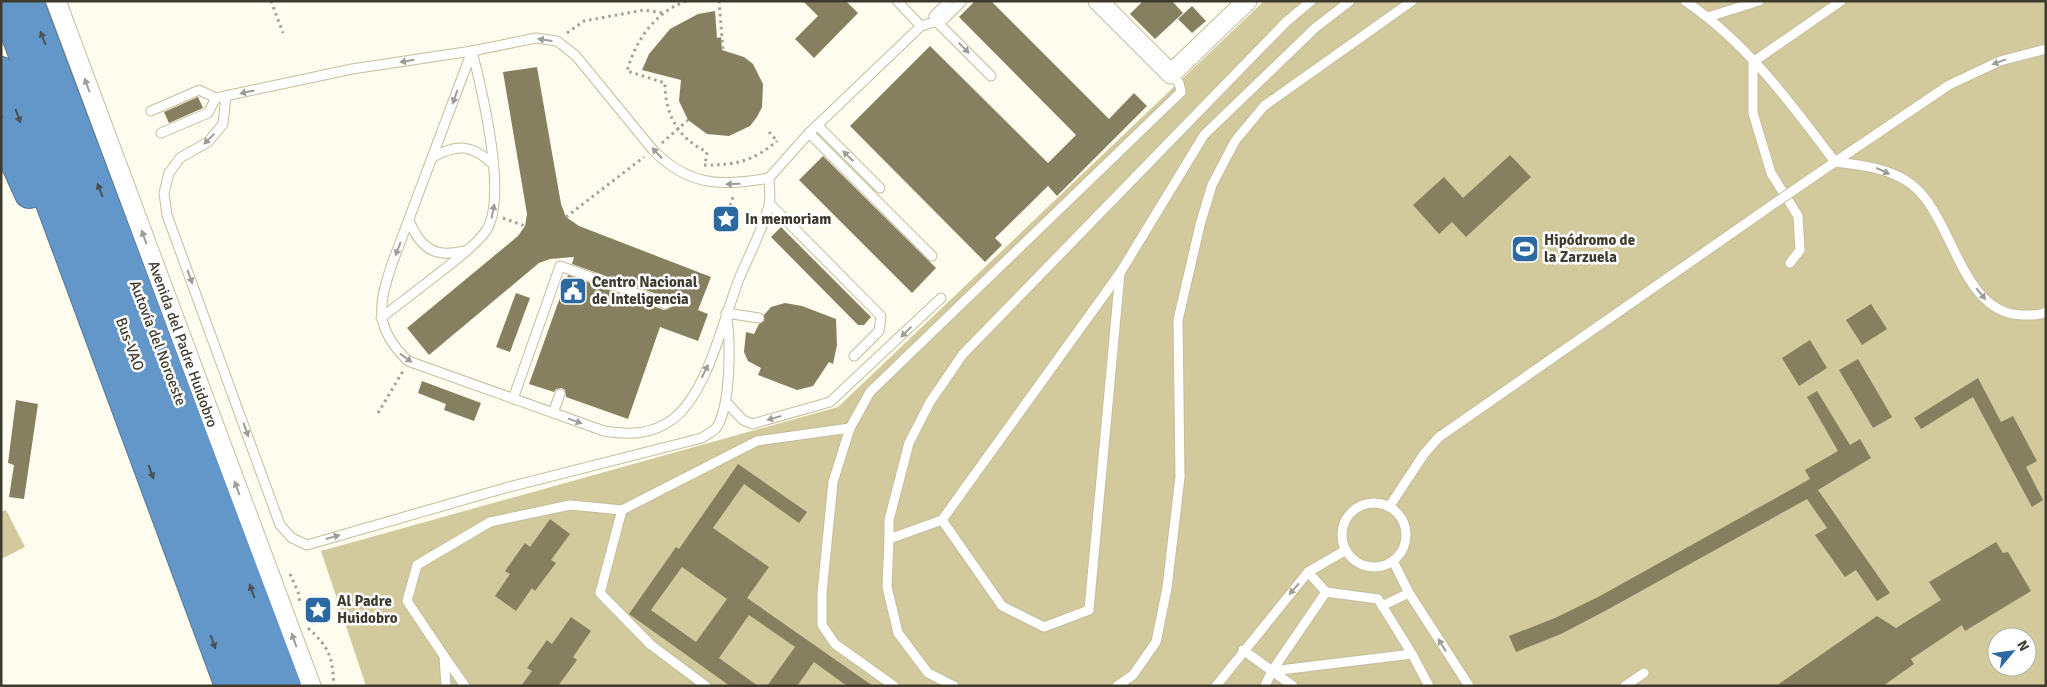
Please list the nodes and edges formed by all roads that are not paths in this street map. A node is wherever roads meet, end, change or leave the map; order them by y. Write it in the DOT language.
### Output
graph roads {
  1 [pos="3,1"];
  2 [pos="29,1"];
  3 [pos="56,1"];
  4 [pos="949,1"];
  5 [pos="962,1"];
  6 [pos="1098,1"];
  7 [pos="1247,1"];
  8 [pos="1311,1"];
  9 [pos="1350,1"];
  10 [pos="1412,1"];
  11 [pos="1685,1"];
  12 [pos="1759,1"];
  13 [pos="1841,1"];
  14 [pos="899,2"];
  15 [pos="1708,17"];
  16 [pos="936,21"];
  17 [pos="921,26"];
  18 [pos="2046,49"];
  19 [pos="472,51"];
  20 [pos="1754,62"];
  21 [pos="1,71"];
  22 [pos="1171,74"];
  23 [pos="991,76"];
  24 [pos="226,96"];
  25 [pos="216,98"];
  26 [pos="151,111"];
  27 [pos="817,125"];
  28 [pos="1,132"];
  29 [pos="161,133"];
  30 [pos="808,133"];
  31 [pos="434,157"];
  32 [pos="1835,162"];
  33 [pos="493,165"];
  34 [pos="769,178"];
  35 [pos="880,188"];
  36 [pos="770,204"];
  37 [pos="409,220"];
  38 [pos="468,250"];
  39 [pos="932,256"];
  40 [pos="1790,263"];
  41 [pos="1120,273"];
  42 [pos="941,298"];
  43 [pos="666,304"];
  44 [pos="2046,312"];
  45 [pos="726,313"];
  46 [pos="380,318"];
  47 [pos="759,318"];
  48 [pos="854,356"];
  49 [pos="560,394"];
  50 [pos="513,399"];
  51 [pos="726,402"];
  52 [pos="553,413"];
  53 [pos="134,426"];
  54 [pos="850,428"];
  55 [pos="1390,507"];
  56 [pos="622,510"];
  57 [pos="942,520"];
  58 [pos="889,538"];
  59 [pos="1346,550"];
  60 [pos="1393,561"];
  61 [pos="1308,572"];
  62 [pos="1326,592"];
  63 [pos="1409,593"];
  64 [pos="1382,606"];
  65 [pos="1243,650"];
  66 [pos="1412,654"];
  67 [pos="444,656"];
  68 [pos="1272,671"];
  69 [pos="1644,673"];
  70 [pos="229,686"];
  71 [pos="258,686"];
  72 [pos="287,686"];
  73 [pos="311,686"];
  74 [pos="446,686"];
  75 [pos="466,686"];
  76 [pos="706,686"];
  77 [pos="894,686"];
  78 [pos="954,686"];
  79 [pos="1117,686"];
  80 [pos="1216,686"];
  81 [pos="1265,686"];
  82 [pos="1293,686"];
  83 [pos="1429,686"];
  84 [pos="1469,686"];
  85 [pos="1625,686"];
  1 -- 71 [label="highway, Bus-VAO"];
  72 -- 2 [label="highway, Autovía del Noroeste, one-way"];
  73 -- 3 [label="street, Avenida del Padre Huidobro, one-way"];
  4 -- 16 [label="lane"];
  5 -- 16 [label="lane"];
  6 -- 22 [label="street"];
  7 -- 22 [label="street"];
  8 -- 58 [label="lane"];
  9 -- 41 [label="lane"];
  10 -- 79 [label="lane"];
  11 -- 15 [label="lane"];
  12 -- 15 [label="lane"];
  13 -- 20 [label="lane"];
  14 -- 17 [label="lane"];
  15 -- 20 [label="lane"];
  16 -- 17 [label="lane"];
  16 -- 23 [label="lane, one-way"];
  17 -- 27 [label="lane"];
  18 -- 32 [label="lane, one-way"];
  19 -- 24 [label="lane, one-way"];
  19 -- 31 [label="lane, one-way"];
  19 -- 33 [label="lane"];
  34 -- 19 [label="lane, one-way"];
  20 -- 32 [label="lane"];
  20 -- 40 [label="lane"];
  21 -- 53 [label="highway, one-way"];
  22 -- 54 [label="lane"];
  24 -- 25 [label="lane"];
  24 -- 51 [label="lane, one-way"];
  25 -- 26 [label="lane"];
  25 -- 29 [label="lane"];
  27 -- 30 [label="lane"];
  35 -- 27 [label="lane, one-way"];
  28 -- 53 [label="highway"];
  30 -- 34 [label="lane"];
  30 -- 39 [label="lane"];
  31 -- 33 [label="lane"];
  31 -- 37 [label="lane"];
  32 -- 44 [label="lane, one-way"];
  32 -- 55 [label="lane, bridge"];
  38 -- 33 [label="lane, one-way"];
  34 -- 36 [label="lane"];
  36 -- 45 [label="lane"];
  36 -- 48 [label="lane"];
  37 -- 38 [label="lane"];
  37 -- 46 [label="lane, one-way"];
  38 -- 46 [label="lane"];
  41 -- 57 [label="lane"];
  41 -- 57 [label="lane"];
  42 -- 51 [label="lane, one-way"];
  43 -- 50 [label="lane"];
  45 -- 47 [label="lane"];
  45 -- 51 [label="lane"];
  52 -- 45 [label="lane, one-way"];
  46 -- 50 [label="lane, one-way"];
  49 -- 52 [label="lane"];
  50 -- 52 [label="lane"];
  53 -- 70 [label="highway, one-way"];
  54 -- 56 [label="lane"];
  54 -- 77 [label="lane"];
  55 -- 59 [label="lane"];
  55 -- 60 [label="lane"];
  56 -- 67 [label="lane"];
  56 -- 76 [label="lane"];
  57 -- 58 [label="lane"];
  58 -- 78 [label="lane"];
  59 -- 60 [label="lane"];
  59 -- 61 [label="lane"];
  60 -- 63 [label="lane"];
  61 -- 62 [label="lane"];
  61 -- 65 [label="lane, one-way"];
  62 -- 64 [label="lane"];
  62 -- 68 [label="lane"];
  63 -- 64 [label="lane"];
  84 -- 63 [label="lane, one-way"];
  64 -- 66 [label="lane"];
  65 -- 68 [label="lane"];
  65 -- 80 [label="lane"];
  66 -- 68 [label="lane"];
  66 -- 83 [label="lane"];
  67 -- 74 [label="lane"];
  67 -- 75 [label="lane"];
  68 -- 81 [label="lane"];
  68 -- 82 [label="lane"];
  69 -- 85 [label="lane"];
}
